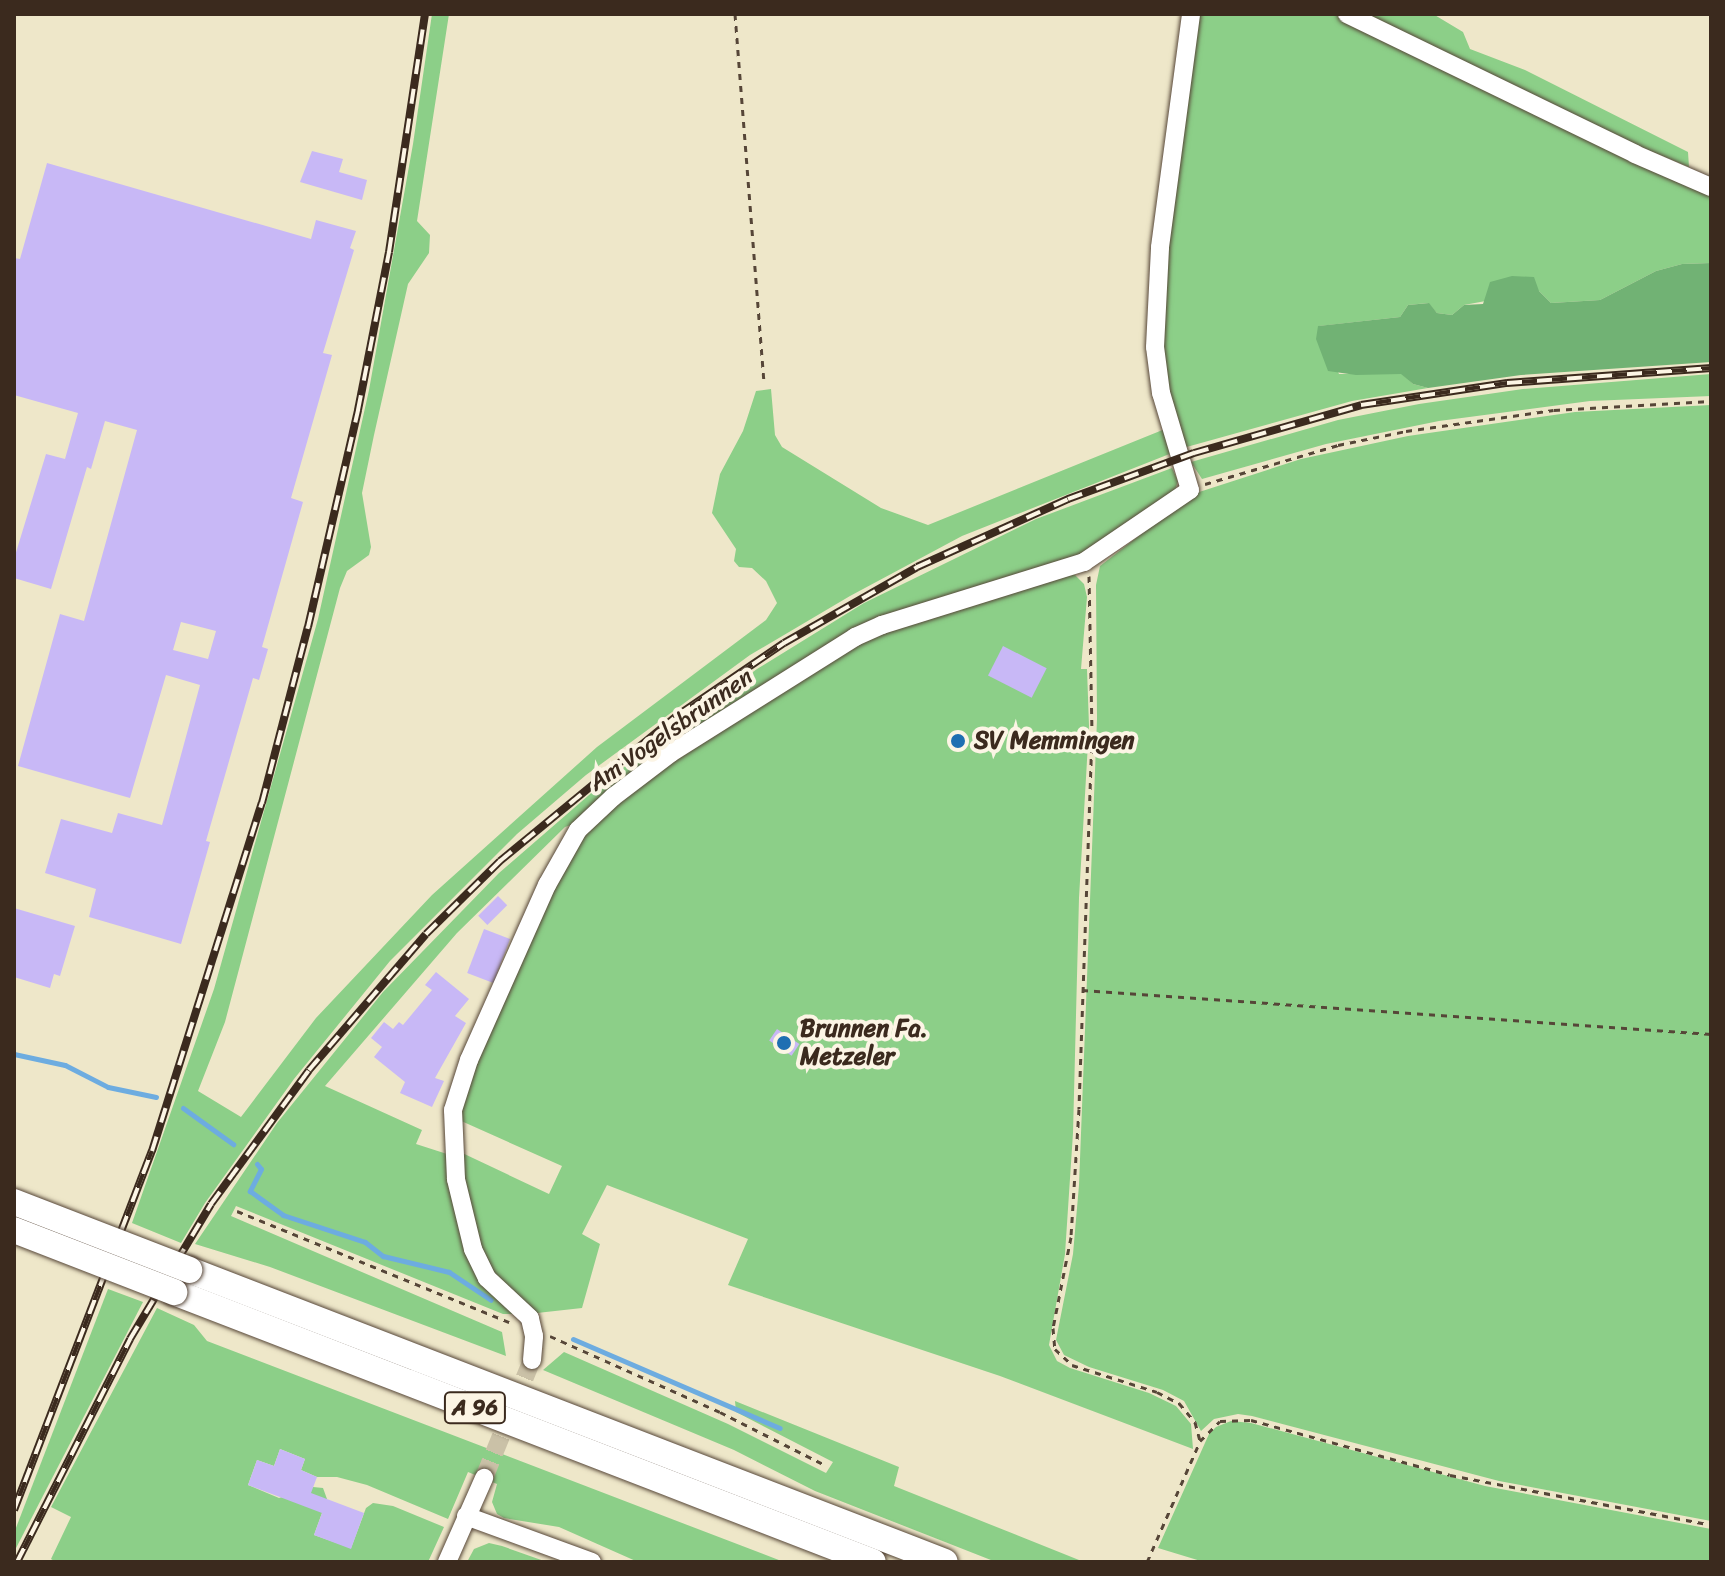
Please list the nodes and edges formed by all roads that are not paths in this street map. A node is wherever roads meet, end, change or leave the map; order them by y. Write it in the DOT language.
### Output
graph roads {
  1 [pos="1191,14"];
  2 [pos="1347,14"];
  3 [pos="1711,187"];
  4 [pos="14,1202"];
  5 [pos="14,1230"];
  6 [pos="532,1360"];
  7 [pos="484,1478"];
  8 [pos="466,1516"];
  9 [pos="447,1562"];
  10 [pos="592,1562"];
  11 [pos="873,1562"];
  12 [pos="945,1562"];
  1 -- 6 [label="street, Am Vogelsbrunnen"];
  2 -- 3 [label="street"];
  4 -- 12 [label="highway, A 96, bridge"];
  5 -- 11 [label="highway, A 96, bridge"];
  7 -- 8 [label="street"];
  8 -- 9 [label="street"];
  8 -- 10 [label="street"];
}
